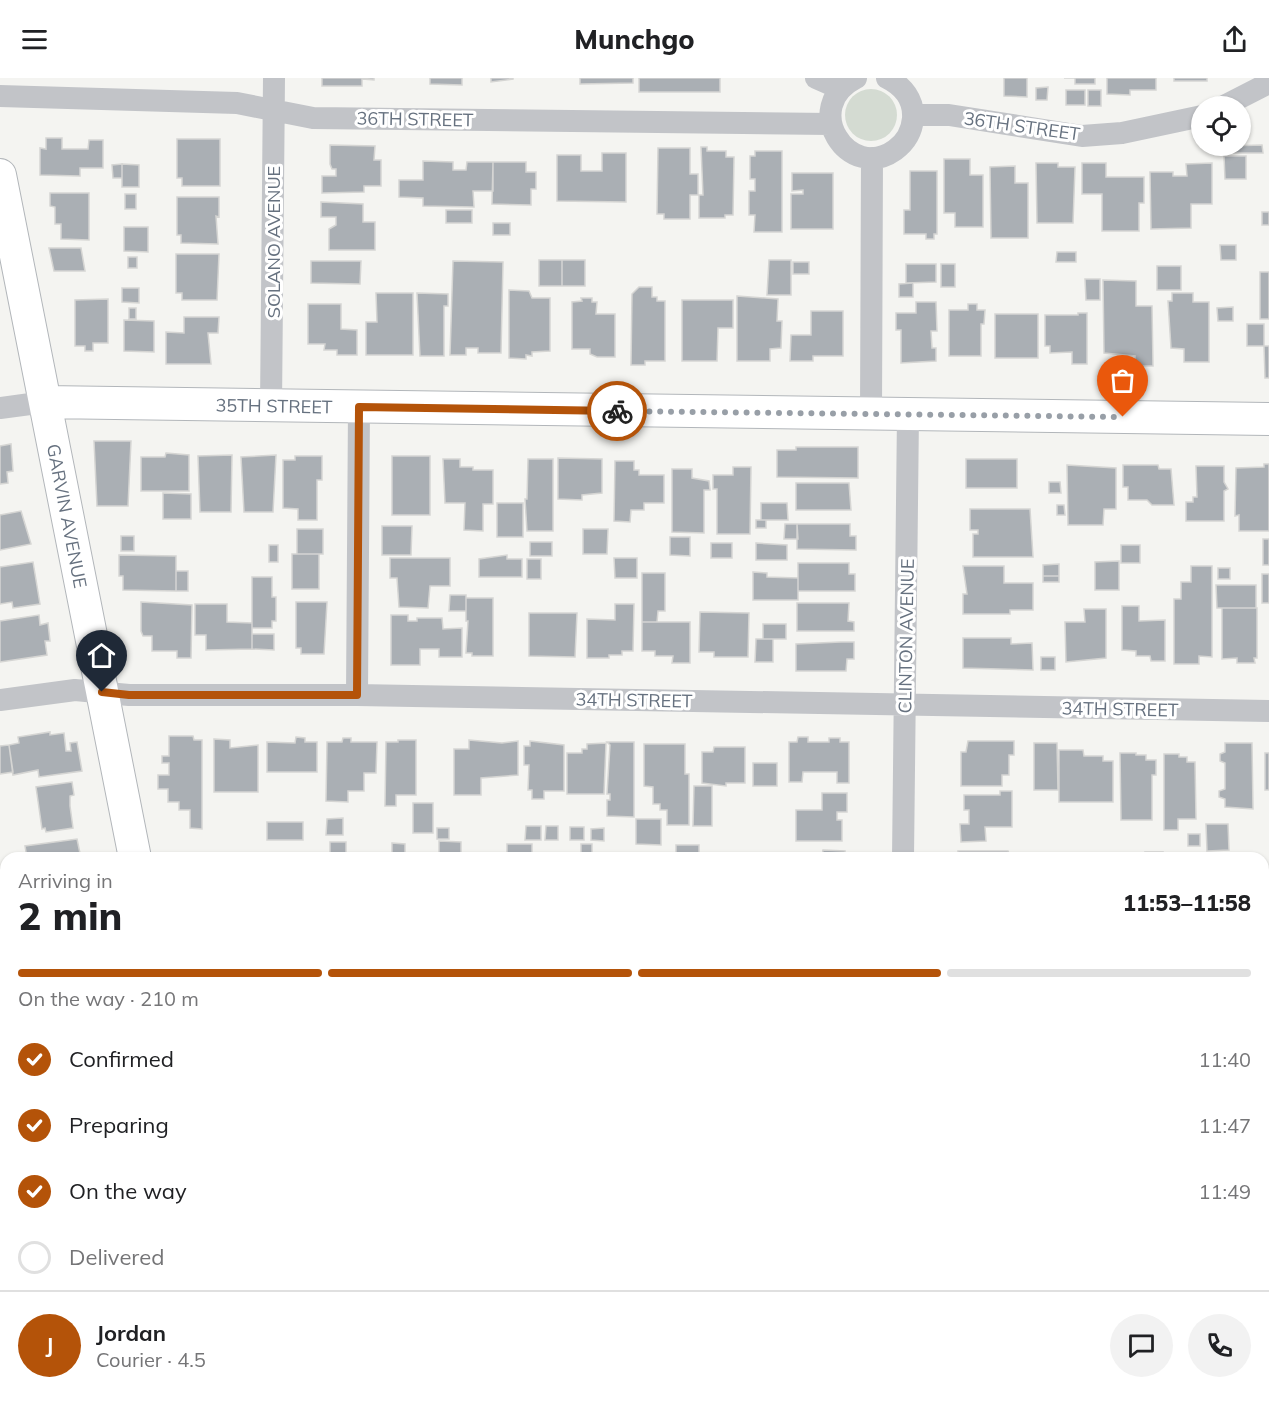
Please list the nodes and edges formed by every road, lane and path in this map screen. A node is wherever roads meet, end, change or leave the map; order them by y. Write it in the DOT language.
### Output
graph roads {
  1 [pos="274,78"];
  2 [pos="816,78"];
  3 [pos="894,80"];
  4 [pos="848,83"];
  5 [pos="1269,83"];
  6 [pos="0,96"];
  7 [pos="1244,96"];
  8 [pos="273,110"];
  9 [pos="913,115"];
  10 [pos="1191,118"];
  11 [pos="831,124"];
  12 [pos="872,158"];
  13 [pos="0,175"];
  14 [pos="45,402"];
  15 [pos="271,407"];
  16 [pos="359,407"];
  17 [pos="0,408"];
  18 [pos="871,414"];
  19 [pos="908,414"];
  20 [pos="1269,419"];
  21 [pos="102,692"];
  22 [pos="357,695"];
  23 [pos="0,699"];
  24 [pos="905,706"];
  25 [pos="1269,711"];
  26 [pos="134,852"];
  27 [pos="903,852"];
  1 -- 8 [label="street, SOLANO AVENUE"];
  2 -- 4 [label="street"];
  3 -- 9 [label="street"];
  4 -- 11 [label="street"];
  5 -- 7 [label="street"];
  6 -- 8 [label="street, 36TH STREET"];
  8 -- 11 [label="street, 36TH STREET"];
  8 -- 15 [label="street, SOLANO AVENUE"];
  9 -- 10 [label="street, 36TH STREET"];
  9 -- 12 [label="street"];
  11 -- 12 [label="street"];
  12 -- 18 [label="street"];
  13 -- 14 [label="street, GARVIN AVENUE"];
  14 -- 15 [label="street, 35TH STREET"];
  14 -- 17 [label="street, 35TH STREET"];
  14 -- 21 [label="street, GARVIN AVENUE"];
  15 -- 16 [label="street, 35TH STREET"];
  16 -- 18 [label="street, 35TH STREET"];
  16 -- 22 [label="street"];
  18 -- 19 [label="street, 35TH STREET"];
  19 -- 20 [label="street, 35TH STREET"];
  19 -- 24 [label="street, CLINTON AVENUE"];
  21 -- 22 [label="street, 34TH STREET"];
  21 -- 23 [label="street, 34TH STREET"];
  21 -- 26 [label="street, GARVIN AVENUE"];
  22 -- 24 [label="street, 34TH STREET"];
  24 -- 25 [label="street, 34TH STREET"];
  24 -- 27 [label="street, CLINTON AVENUE"];
}
